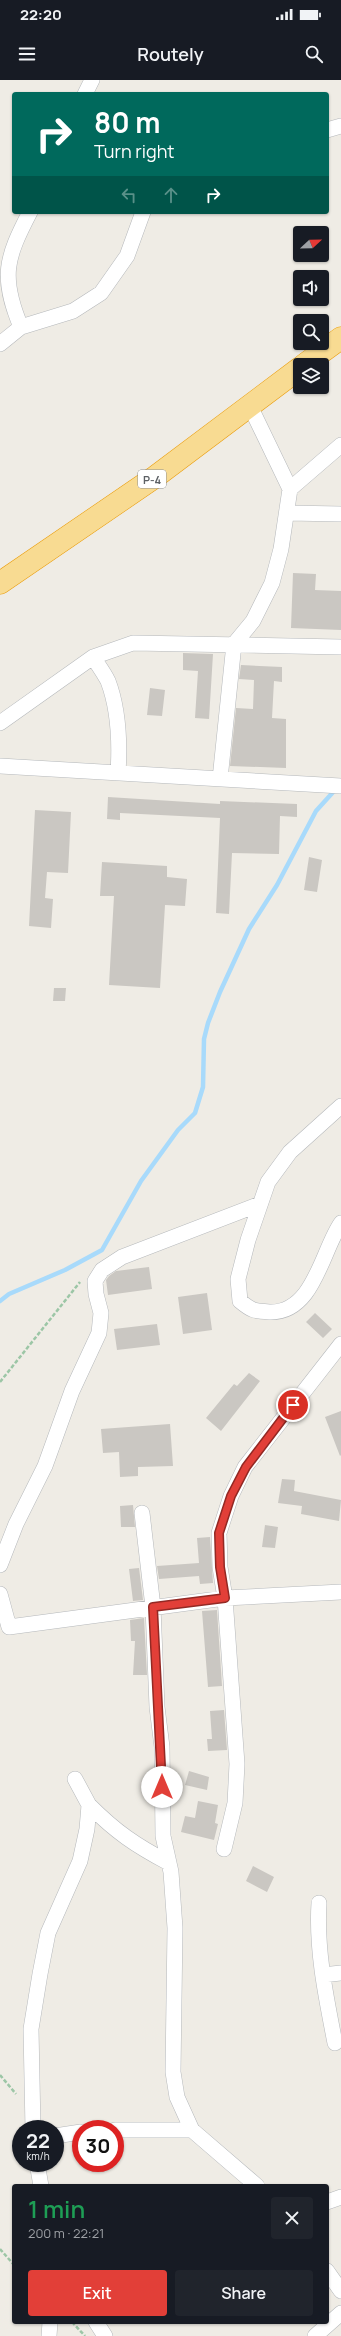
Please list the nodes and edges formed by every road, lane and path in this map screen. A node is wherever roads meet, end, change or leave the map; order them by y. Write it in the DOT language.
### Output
graph roads {
  1 [pos="92,80"];
  2 [pos="86,92"];
  3 [pos="341,126"];
  4 [pos="329,129"];
  5 [pos="29,214"];
  6 [pos="142,214"];
  7 [pos="15,240"];
  8 [pos="0,251"];
  9 [pos="21,327"];
  10 [pos="341,338"];
  11 [pos="0,344"];
  12 [pos="314,358"];
  13 [pos="293,373"];
  14 [pos="250,406"];
  15 [pos="341,445"];
  16 [pos="290,489"];
  17 [pos="288,513"];
  18 [pos="341,514"];
  19 [pos="0,583"];
  20 [pos="234,644"];
  21 [pos="341,647"];
  22 [pos="94,657"];
  23 [pos="0,723"];
  24 [pos="0,766"];
  25 [pos="118,773"];
  26 [pos="220,778"];
  27 [pos="341,786"];
  28 [pos="341,1106"];
  29 [pos="260,1204"];
  30 [pos="341,1223"];
  31 [pos="80,1282"];
  32 [pos="341,1344"];
  33 [pos="0,1382"];
  34 [pos="142,1513"];
  35 [pos="0,1565"];
  36 [pos="341,1592"];
  37 [pos="0,1594"];
  38 [pos="225,1598"];
  39 [pos="153,1607"];
  40 [pos="74,1779"];
  41 [pos="89,1805"];
  42 [pos="224,1848"];
  43 [pos="169,1863"];
  44 [pos="319,1903"];
  45 [pos="341,1973"];
  46 [pos="323,1975"];
  47 [pos="335,2043"];
  48 [pos="33,2120"];
  49 [pos="124,2130"];
  50 [pos="192,2130"];
  51 [pos="39,2172"];
  52 [pos="41,2184"];
  53 [pos="255,2184"];
  54 [pos="341,2197"];
  55 [pos="329,2201"];
  56 [pos="0,2249"];
  57 [pos="12,2263"];
  58 [pos="329,2274"];
  59 [pos="341,2291"];
  60 [pos="341,2313"];
  61 [pos="50,2324"];
  62 [pos="74,2324"];
  63 [pos="97,2324"];
  64 [pos="329,2324"];
  65 [pos="329,2324"];
  66 [pos="49,2336"];
  67 [pos="85,2336"];
  68 [pos="105,2336"];
  69 [pos="315,2336"];
  1 -- 2 [label="street"];
  3 -- 4 [label="street"];
  5 -- 7 [label="street"];
  6 -- 9 [label="street"];
  7 -- 8 [label="street"];
  7 -- 9 [label="street"];
  9 -- 11 [label="street"];
  10 -- 12 [label="highway"];
  13 -- 14 [label="highway, P-4"];
  14 -- 16 [label="street"];
  14 -- 19 [label="highway, P-4"];
  15 -- 16 [label="street"];
  16 -- 17 [label="street"];
  17 -- 18 [label="street"];
  17 -- 20 [label="street"];
  20 -- 21 [label="street"];
  20 -- 22 [label="street"];
  20 -- 26 [label="street"];
  22 -- 23 [label="street"];
  22 -- 25 [label="street"];
  24 -- 25 [label="street"];
  25 -- 26 [label="street"];
  26 -- 27 [label="street"];
  28 -- 29 [label="street"];
  29 -- 30 [label="street"];
  29 -- 35 [label="street"];
  31 -- 33 [label="path"];
  32 -- 38 [label="street"];
  34 -- 39 [label="street"];
  36 -- 38 [label="street"];
  37 -- 39 [label="street"];
  38 -- 39 [label="street"];
  38 -- 42 [label="street"];
  39 -- 43 [label="street"];
  40 -- 41 [label="street"];
  41 -- 43 [label="street"];
  41 -- 48 [label="street"];
  43 -- 50 [label="street"];
  44 -- 46 [label="street"];
  45 -- 46 [label="street"];
  46 -- 47 [label="street"];
  49 -- 50 [label="street"];
  50 -- 53 [label="street"];
  51 -- 52 [label="street"];
  54 -- 55 [label="street"];
  56 -- 57 [label="path"];
  58 -- 59 [label="street"];
  60 -- 64 [label="street"];
  61 -- 66 [label="street"];
  62 -- 67 [label="path"];
  63 -- 68 [label="street"];
  65 -- 69 [label="street"];
}
